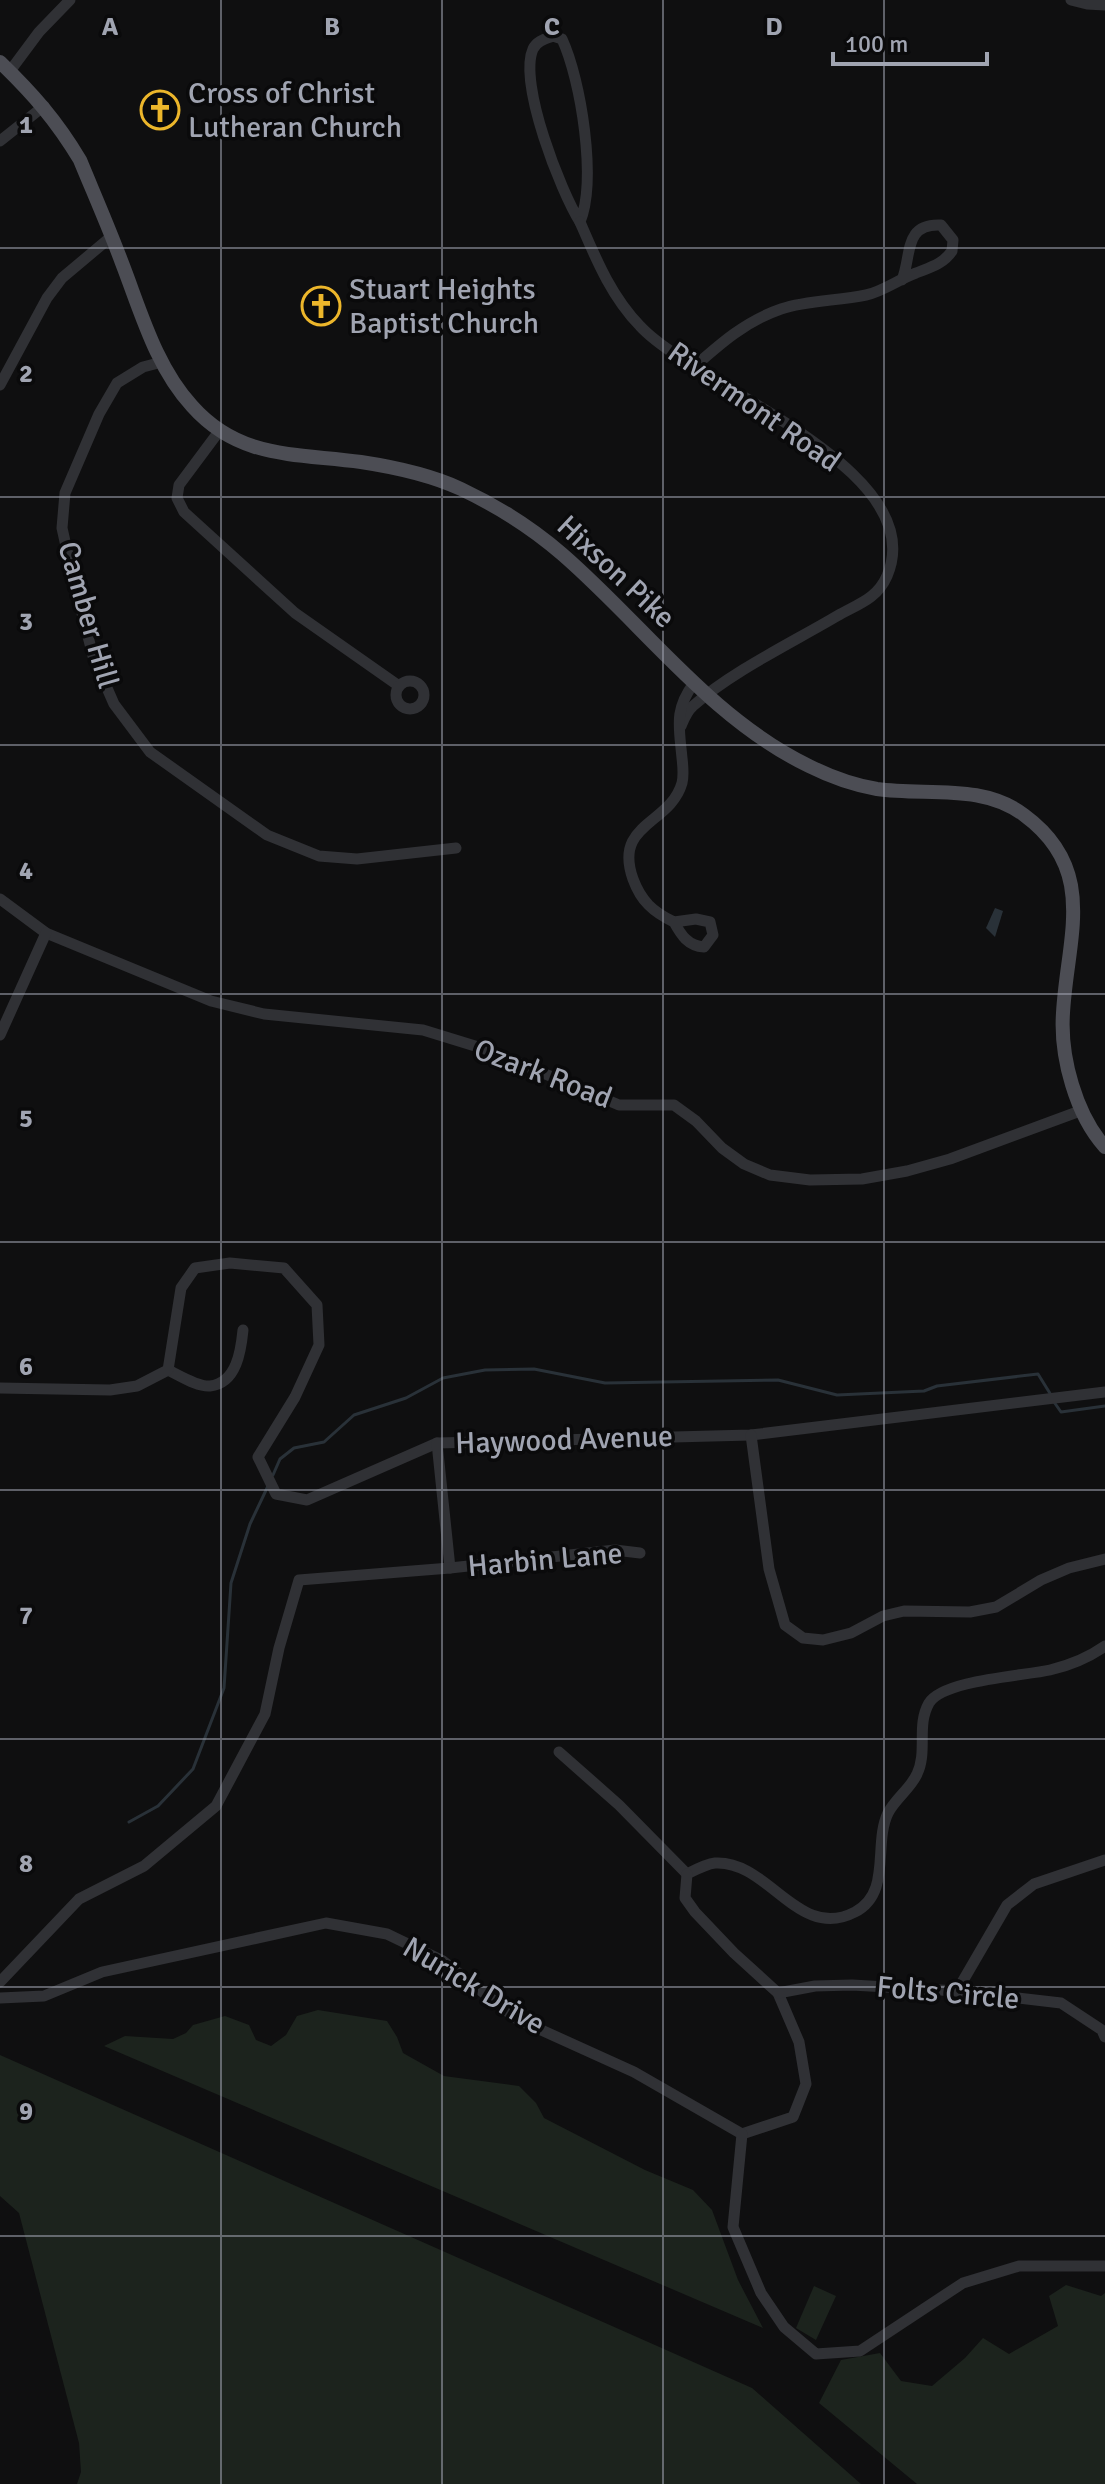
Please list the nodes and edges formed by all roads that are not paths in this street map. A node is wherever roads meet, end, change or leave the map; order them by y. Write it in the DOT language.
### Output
graph roads {
  1 [pos="70,0"];
  2 [pos="1071,0"];
  3 [pos="1105,5"];
  4 [pos="5,67"];
  5 [pos="44,106"];
  6 [pos="0,141"];
  7 [pos="580,222"];
  8 [pos="112,236"];
  9 [pos="902,280"];
  10 [pos="162,362"];
  11 [pos="694,367"];
  12 [pos="0,385"];
  13 [pos="220,430"];
  14 [pos="694,683"];
  15 [pos="399,686"];
  16 [pos="708,696"];
  17 [pos="681,726"];
  18 [pos="456,848"];
  19 [pos="0,899"];
  20 [pos="674,922"];
  21 [pos="46,933"];
  22 [pos="0,1035"];
  23 [pos="1080,1111"];
  24 [pos="1105,1147"];
  25 [pos="243,1330"];
  26 [pos="168,1370"];
  27 [pos="0,1388"];
  28 [pos="1105,1392"];
  29 [pos="751,1435"];
  30 [pos="437,1443"];
  31 [pos="640,1553"];
  32 [pos="1105,1559"];
  33 [pos="450,1568"];
  34 [pos="1105,1646"];
  35 [pos="559,1752"];
  36 [pos="1105,1860"];
  37 [pos="687,1874"];
  38 [pos="0,1982"];
  39 [pos="957,1991"];
  40 [pos="778,1993"];
  41 [pos="0,1998"];
  42 [pos="1105,2037"];
  43 [pos="742,2134"];
  44 [pos="1105,2266"];
  1 -- 4 [label="street"];
  2 -- 3 [label="street"];
  4 -- 5 [label="main road, Hixson Pike"];
  5 -- 6 [label="street"];
  5 -- 8 [label="main road, Hixson Pike"];
  7 -- 7 [label="street, Rivermont Road"];
  7 -- 11 [label="street, Rivermont Road"];
  8 -- 10 [label="main road, Hixson Pike"];
  8 -- 12 [label="street"];
  9 -- 9 [label="street"];
  9 -- 11 [label="street"];
  10 -- 13 [label="main road, Hixson Pike"];
  10 -- 18 [label="street, Camber Hill"];
  11 -- 16 [label="street, Rivermont Road"];
  13 -- 14 [label="main road, Hixson Pike"];
  13 -- 15 [label="street"];
  14 -- 16 [label="main road, Hixson Pike"];
  14 -- 17 [label="street"];
  16 -- 17 [label="street, Rivermont Road"];
  16 -- 23 [label="main road, Hixson Pike"];
  17 -- 20 [label="street"];
  19 -- 21 [label="street, Ozark Road"];
  21 -- 22 [label="street"];
  21 -- 23 [label="street, Ozark Road"];
  23 -- 24 [label="main road, Hixson Pike"];
  25 -- 26 [label="street"];
  26 -- 27 [label="street"];
  26 -- 30 [label="street, Haywood Avenue"];
  28 -- 29 [label="street, Haywood Avenue"];
  29 -- 30 [label="street, Haywood Avenue"];
  29 -- 32 [label="street"];
  30 -- 33 [label="street"];
  31 -- 33 [label="street, Harbin Lane"];
  33 -- 38 [label="street, Harbin Lane"];
  34 -- 37 [label="street"];
  35 -- 37 [label="street"];
  36 -- 39 [label="street"];
  37 -- 40 [label="street"];
  39 -- 40 [label="street, Folts Circle"];
  39 -- 42 [label="street, Folts Circle"];
  40 -- 43 [label="street"];
  41 -- 43 [label="street, Nurick Drive"];
  43 -- 44 [label="street"];
}
